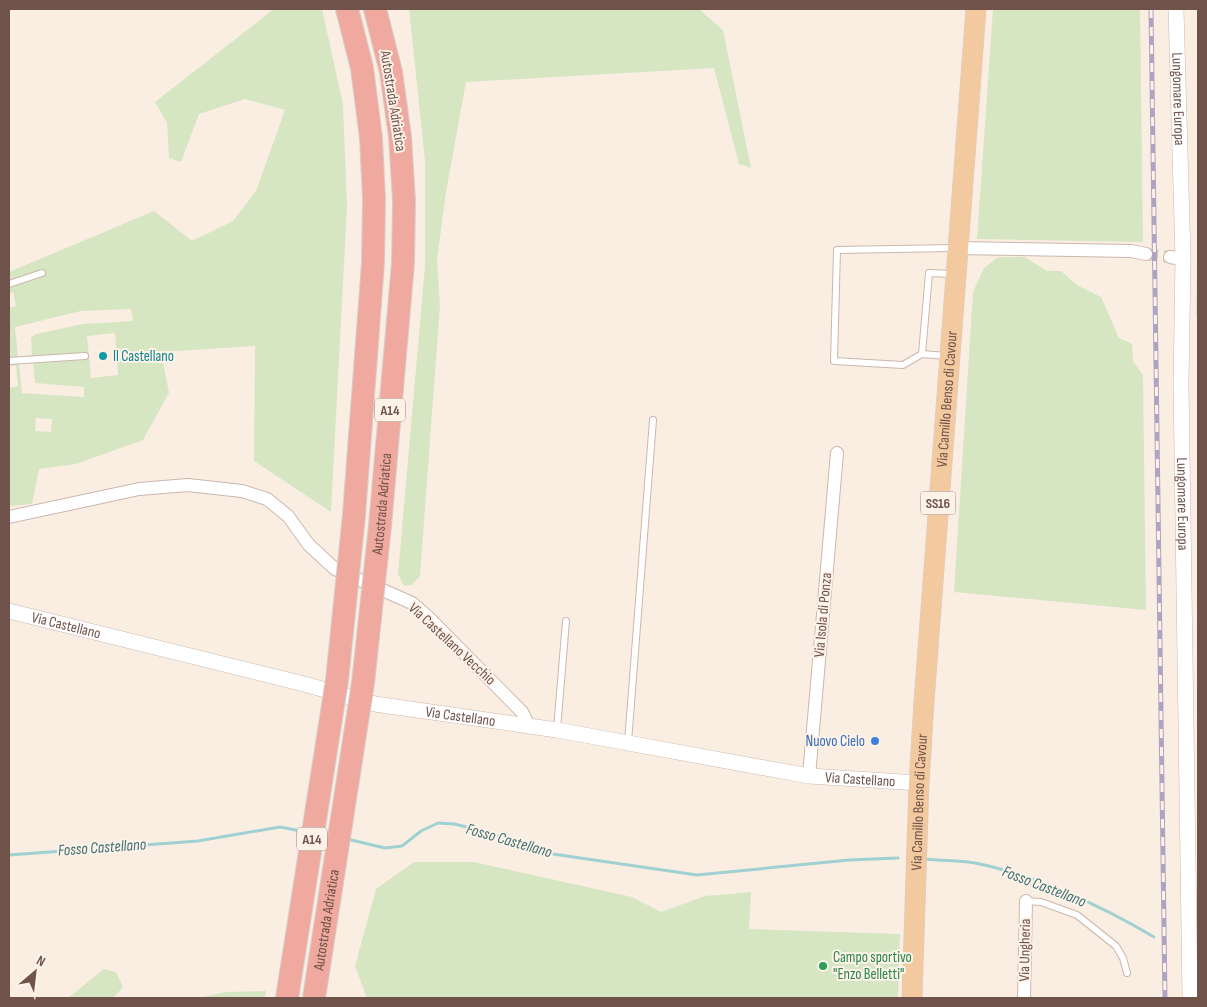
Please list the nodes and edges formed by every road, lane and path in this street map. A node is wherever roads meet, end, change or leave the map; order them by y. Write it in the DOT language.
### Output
graph roads {
  1 [pos="347,9"];
  2 [pos="375,9"];
  3 [pos="976,9"];
  4 [pos="1176,9"];
  5 [pos="956,248"];
  6 [pos="1146,254"];
  7 [pos="42,273"];
  8 [pos="954,274"];
  9 [pos="9,284"];
  10 [pos="922,354"];
  11 [pos="85,356"];
  12 [pos="948,356"];
  13 [pos="9,361"];
  14 [pos="653,420"];
  15 [pos="837,453"];
  16 [pos="9,517"];
  17 [pos="9,611"];
  18 [pos="566,621"];
  19 [pos="529,726"];
  20 [pos="557,730"];
  21 [pos="628,744"];
  22 [pos="808,776"];
  23 [pos="919,783"];
  24 [pos="1026,901"];
  25 [pos="1194,938"];
  26 [pos="1127,973"];
  27 [pos="287,998"];
  28 [pos="314,998"];
  29 [pos="912,998"];
  30 [pos="1024,998"];
  31 [pos="1190,998"];
  1 -- 27 [label="highway, Autostrada Adriatica / A14, bridge"];
  2 -- 28 [label="highway, Autostrada Adriatica / A14, bridge"];
  3 -- 5 [label="main road, Via Camillo Benso di Cavour / SS16"];
  4 -- 25 [label="street, Lungomare Europa"];
  5 -- 6 [label="street"];
  5 -- 8 [label="main road, Via Camillo Benso di Cavour / SS16"];
  5 -- 10 [label="lane"];
  7 -- 9 [label="lane"];
  8 -- 10 [label="lane"];
  8 -- 12 [label="main road, Via Camillo Benso di Cavour / SS16"];
  10 -- 12 [label="lane"];
  11 -- 13 [label="lane"];
  12 -- 23 [label="main road, Via Camillo Benso di Cavour / SS16"];
  14 -- 21 [label="lane"];
  15 -- 22 [label="street, Via Isola di Ponza"];
  16 -- 19 [label="street, Via Castellano Vecchio"];
  17 -- 19 [label="street, Via Castellano"];
  18 -- 20 [label="lane"];
  19 -- 20 [label="street, Via Castellano"];
  20 -- 21 [label="street, Via Castellano"];
  21 -- 22 [label="street, Via Castellano"];
  22 -- 23 [label="street, Via Castellano"];
  23 -- 29 [label="main road, Via Camillo Benso di Cavour / SS16"];
  24 -- 26 [label="lane"];
  24 -- 30 [label="street, Via Ungheria"];
  25 -- 31 [label="street, Lungomare Europa"];
}
